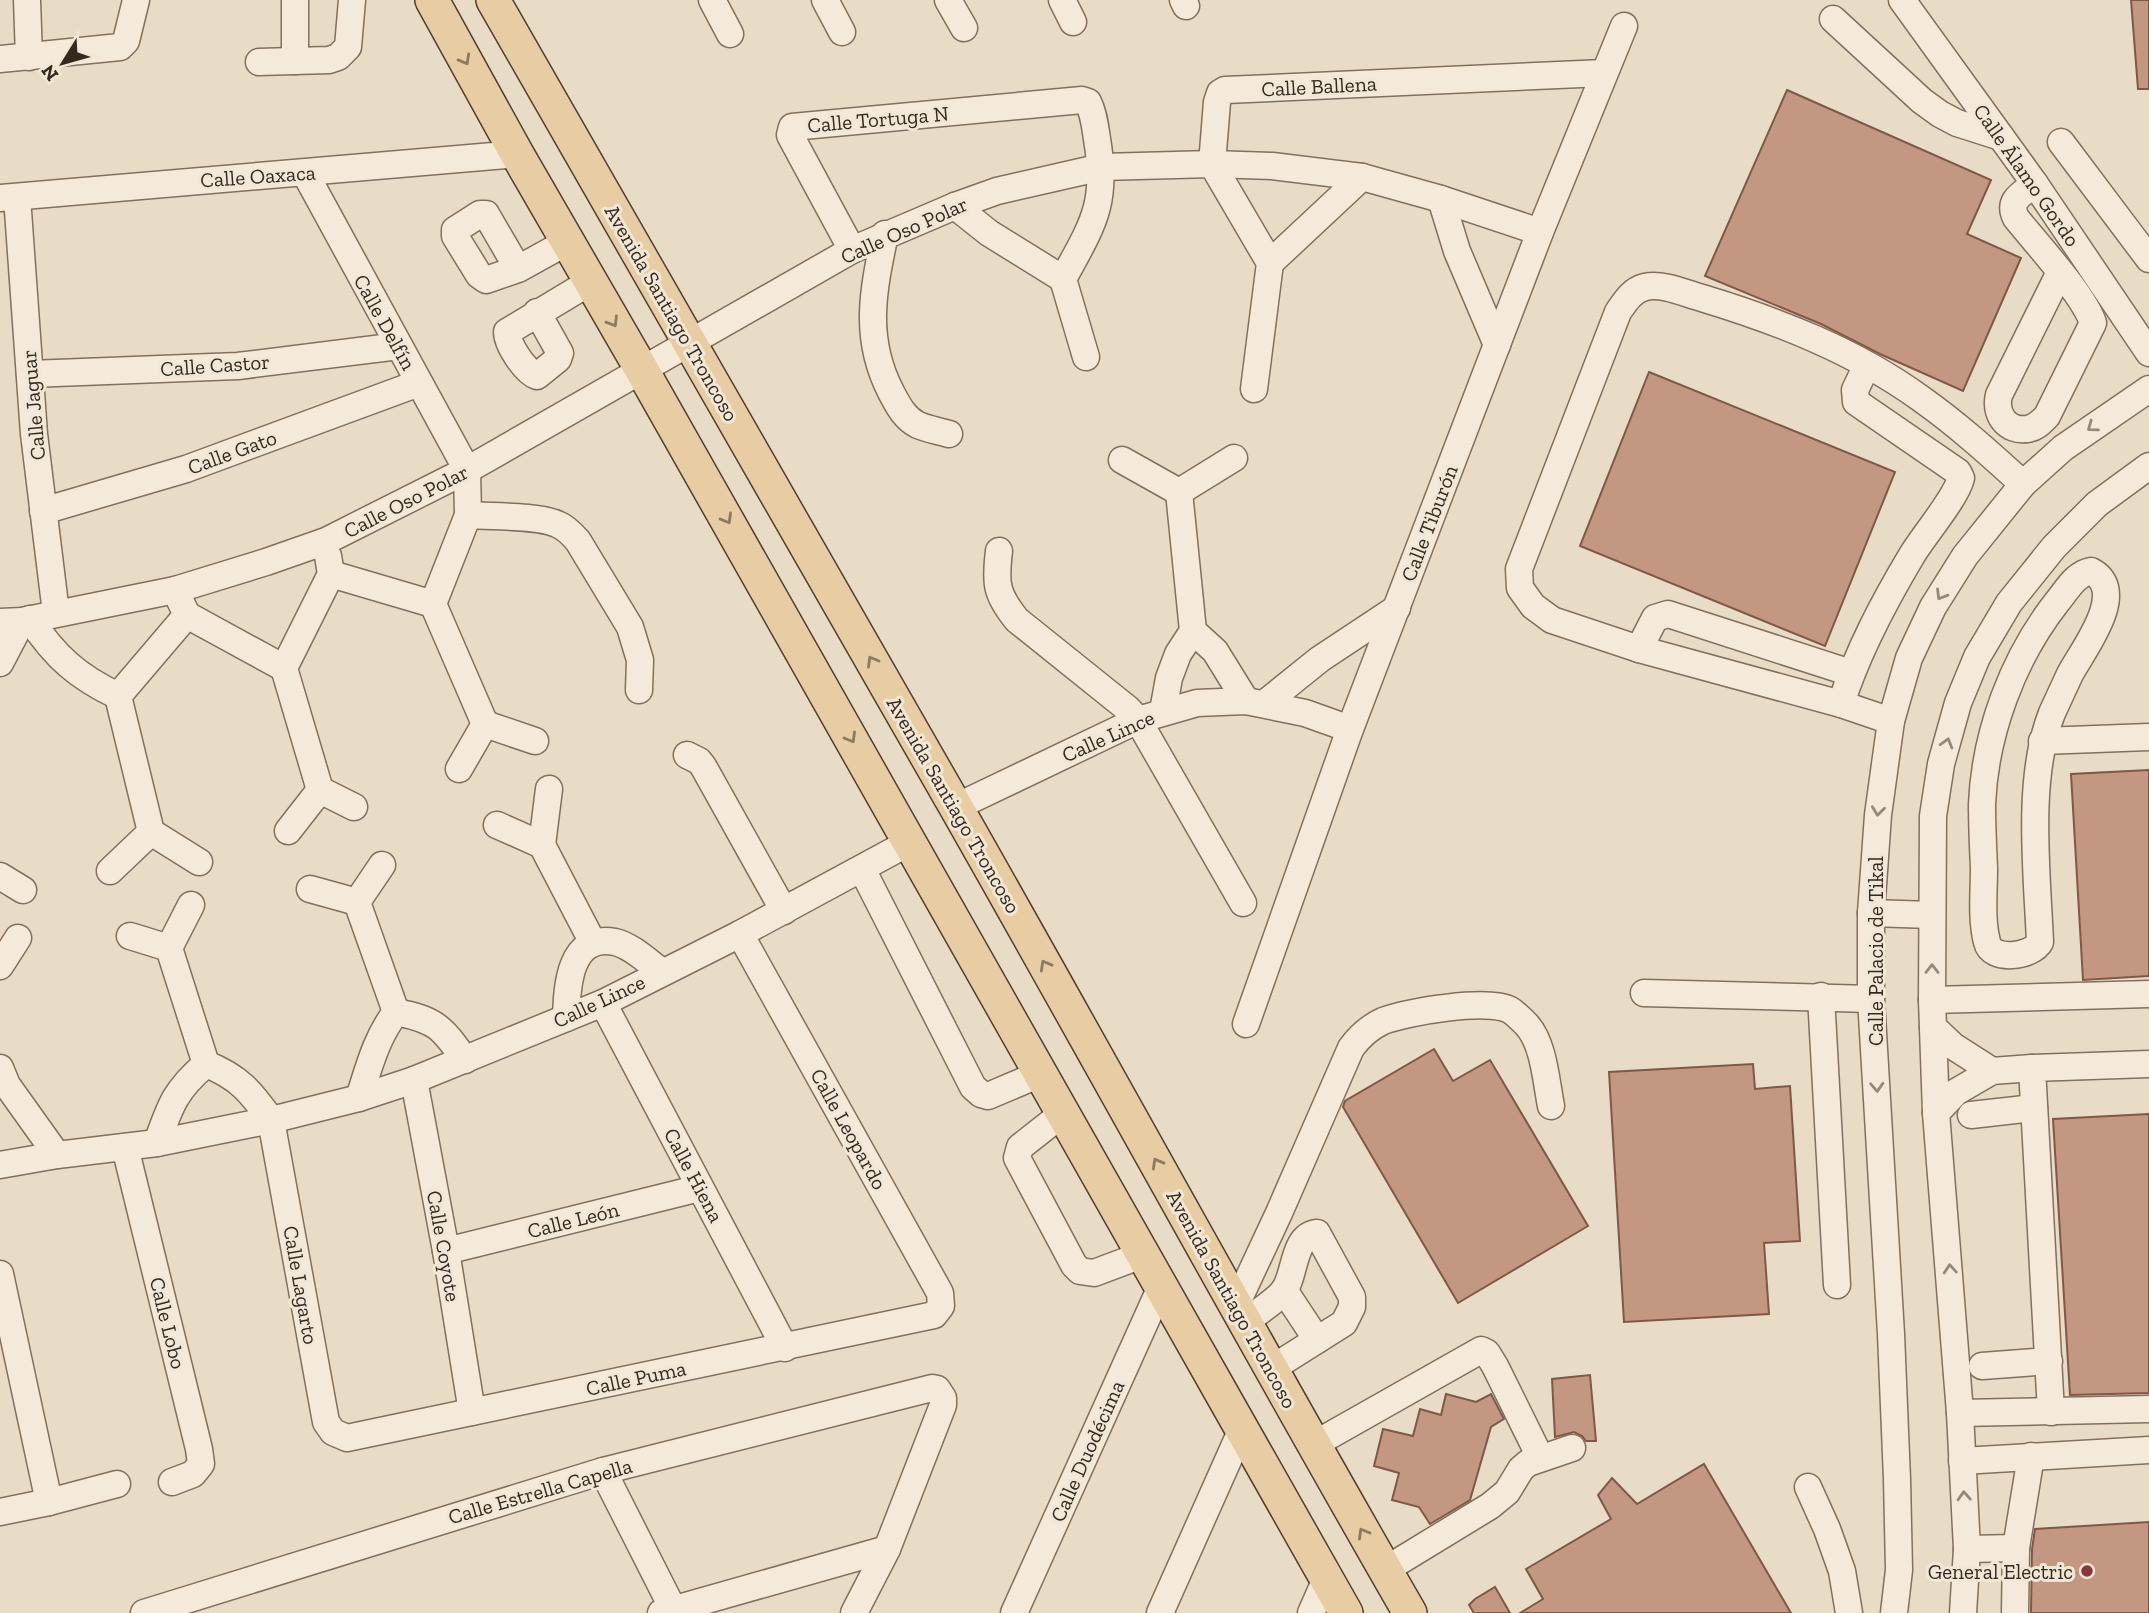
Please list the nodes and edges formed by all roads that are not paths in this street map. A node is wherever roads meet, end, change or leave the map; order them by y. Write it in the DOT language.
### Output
graph roads {
  1 [pos="26,0"];
  2 [pos="136,0"];
  3 [pos="295,0"];
  4 [pos="352,0"];
  5 [pos="432,0"];
  6 [pos="493,0"];
  7 [pos="712,0"];
  8 [pos="825,0"];
  9 [pos="948,0"];
  10 [pos="1902,0"];
  11 [pos="1833,19"];
  12 [pos="1625,26"];
  13 [pos="964,28"];
  14 [pos="842,32"];
  15 [pos="730,34"];
  16 [pos="29,57"];
  17 [pos="0,58"];
  18 [pos="295,61"];
  19 [pos="259,62"];
  20 [pos="1604,73"];
  21 [pos="2001,136"];
  22 [pos="2061,142"];
  23 [pos="517,154"];
  24 [pos="1212,164"];
  25 [pos="1102,167"];
  26 [pos="304,173"];
  27 [pos="1362,177"];
  28 [pos="2035,184"];
  29 [pos="8,198"];
  30 [pos="1441,199"];
  31 [pos="955,206"];
  32 [pos="1540,232"];
  33 [pos="885,234"];
  34 [pos="567,242"];
  35 [pos="852,250"];
  36 [pos="2149,259"];
  37 [pos="1270,263"];
  38 [pos="518,269"];
  39 [pos="2060,272"];
  40 [pos="1063,279"];
  41 [pos="590,282"];
  42 [pos="537,312"];
  43 [pos="690,344"];
  44 [pos="1497,345"];
  45 [pos="399,346"];
  46 [pos="2149,353"];
  47 [pos="1086,357"];
  48 [pos="1867,365"];
  49 [pos="643,372"];
  50 [pos="30,374"];
  51 [pos="419,383"];
  52 [pos="1254,389"];
  53 [pos="2149,390"];
  54 [pos="949,434"];
  55 [pos="1234,458"];
  56 [pos="1122,460"];
  57 [pos="2149,466"];
  58 [pos="467,470"];
  59 [pos="2023,484"];
  60 [pos="1179,492"];
  61 [pos="43,511"];
  62 [pos="468,516"];
  63 [pos="326,541"];
  64 [pos="999,551"];
  65 [pos="331,574"];
  66 [pos="175,590"];
  67 [pos="433,604"];
  68 [pos="1396,608"];
  69 [pos="56,612"];
  70 [pos="187,615"];
  71 [pos="18,620"];
  72 [pos="1193,631"];
  73 [pos="1639,649"];
  74 [pos="0,663"];
  75 [pos="284,668"];
  76 [pos="1850,673"];
  77 [pos="639,690"];
  78 [pos="118,696"];
  79 [pos="1255,702"];
  80 [pos="1841,704"];
  81 [pos="1163,711"];
  82 [pos="1138,720"];
  83 [pos="1891,720"];
  84 [pos="485,724"];
  85 [pos="1350,729"];
  86 [pos="2149,737"];
  87 [pos="535,741"];
  88 [pos="2042,741"];
  89 [pos="687,755"];
  90 [pos="459,769"];
  91 [pos="549,789"];
  92 [pos="320,790"];
  93 [pos="354,807"];
  94 [pos="956,807"];
  95 [pos="497,825"];
  96 [pos="288,831"];
  97 [pos="151,832"];
  98 [pos="910,842"];
  99 [pos="542,845"];
  100 [pos="199,862"];
  101 [pos="382,865"];
  102 [pos="862,869"];
  103 [pos="110,871"];
  104 [pos="0,876"];
  105 [pos="310,889"];
  106 [pos="23,890"];
  107 [pos="357,902"];
  108 [pos="1243,903"];
  109 [pos="191,905"];
  110 [pos="783,911"];
  111 [pos="1871,913"];
  112 [pos="1931,915"];
  113 [pos="740,934"];
  114 [pos="130,936"];
  115 [pos="18,938"];
  116 [pos="593,943"];
  117 [pos="169,948"];
  118 [pos="2017,954"];
  119 [pos="0,966"];
  120 [pos="662,972"];
  121 [pos="1644,993"];
  122 [pos="2149,994"];
  123 [pos="1821,996"];
  124 [pos="2020,998"];
  125 [pos="1871,999"];
  126 [pos="1932,1000"];
  127 [pos="603,1003"];
  128 [pos="396,1012"];
  129 [pos="566,1018"];
  130 [pos="1246,1024"];
  131 [pos="1933,1027"];
  132 [pos="465,1060"];
  133 [pos="206,1064"];
  134 [pos="2149,1064"];
  135 [pos="0,1068"];
  136 [pos="2032,1068"];
  137 [pos="1992,1071"];
  138 [pos="1040,1074"];
  139 [pos="414,1080"];
  140 [pos="359,1098"];
  141 [pos="8,1103"];
  142 [pos="1551,1106"];
  143 [pos="2034,1108"];
  144 [pos="1936,1113"];
  145 [pos="1062,1114"];
  146 [pos="1971,1115"];
  147 [pos="271,1120"];
  148 [pos="157,1143"];
  149 [pos="125,1147"];
  150 [pos="57,1155"];
  151 [pos="0,1166"];
  152 [pos="700,1188"];
  153 [pos="446,1251"];
  154 [pos="1142,1255"];
  155 [pos="0,1274"];
  156 [pos="1838,1285"];
  157 [pos="1160,1289"];
  158 [pos="1284,1290"];
  159 [pos="1239,1315"];
  160 [pos="924,1319"];
  161 [pos="7,1337"];
  162 [pos="1317,1340"];
  163 [pos="785,1348"];
  164 [pos="2049,1361"];
  165 [pos="1982,1366"];
  166 [pos="1271,1369"];
  167 [pos="2149,1409"];
  168 [pos="471,1412"];
  169 [pos="2052,1412"];
  170 [pos="1960,1413"];
  171 [pos="1242,1429"];
  172 [pos="347,1438"];
  173 [pos="1313,1445"];
  174 [pos="1572,1448"];
  175 [pos="2149,1450"];
  176 [pos="2031,1455"];
  177 [pos="1540,1457"];
  178 [pos="1962,1461"];
  179 [pos="603,1471"];
  180 [pos="172,1482"];
  181 [pos="117,1484"];
  182 [pos="1808,1487"];
  183 [pos="49,1502"];
  184 [pos="0,1512"];
  185 [pos="2016,1548"];
  186 [pos="887,1549"];
  187 [pos="1968,1549"];
  188 [pos="1385,1570"];
  189 [pos="1326,1579"];
  190 [pos="206,1603"];
  191 [pos="670,1612"];
  192 [pos="144,1613"];
  193 [pos="854,1613"];
  194 [pos="1014,1613"];
  195 [pos="1160,1613"];
  196 [pos="1311,1613"];
  197 [pos="1346,1613"];
  198 [pos="1410,1613"];
  199 [pos="1849,1613"];
  200 [pos="1894,1613"];
  201 [pos="1963,1613"];
  202 [pos="2015,1613"];
  1 -- 16 [label="street"];
  2 -- 16 [label="street"];
  3 -- 18 [label="street"];
  4 -- 18 [label="street"];
  5 -- 23 [label="main road, one-way"];
  6 -- 43 [label="main road, Avenida Santiago Troncoso"];
  7 -- 15 [label="street"];
  8 -- 14 [label="street"];
  9 -- 13 [label="street"];
  10 -- 21 [label="street, Calle Álamo Gordo"];
  11 -- 21 [label="street"];
  12 -- 20 [label="street, Calle Tiburón"];
  16 -- 17 [label="street"];
  18 -- 19 [label="street"];
  20 -- 24 [label="street, Calle Ballena"];
  20 -- 32 [label="street, Calle Tiburón"];
  21 -- 28 [label="street, Calle Álamo Gordo"];
  22 -- 36 [label="street"];
  23 -- 26 [label="street, Calle Oaxaca"];
  23 -- 34 [label="main road"];
  24 -- 25 [label="street, Calle Oso Polar"];
  24 -- 27 [label="street, Calle Oso Polar"];
  24 -- 37 [label="street"];
  25 -- 31 [label="street, Calle Oso Polar"];
  25 -- 35 [label="street, Calle Tortuga N"];
  25 -- 40 [label="street"];
  26 -- 29 [label="street, Calle Oaxaca"];
  26 -- 45 [label="street, Calle Delfín"];
  27 -- 30 [label="street, Calle Oso Polar"];
  27 -- 37 [label="street"];
  28 -- 39 [label="street"];
  28 -- 46 [label="street, Calle Álamo Gordo"];
  29 -- 50 [label="street, Calle Jaguar"];
  30 -- 32 [label="street, Calle Oso Polar"];
  30 -- 44 [label="street"];
  31 -- 33 [label="street, Calle Oso Polar"];
  31 -- 40 [label="street"];
  32 -- 44 [label="street, Calle Tiburón"];
  33 -- 35 [label="street, Calle Oso Polar"];
  33 -- 54 [label="street"];
  34 -- 38 [label="street"];
  34 -- 41 [label="main road"];
  35 -- 43 [label="street, Calle Oso Polar"];
  37 -- 52 [label="street"];
  39 -- 39 [label="street"];
  40 -- 47 [label="street"];
  41 -- 42 [label="street"];
  41 -- 49 [label="main road, one-way"];
  43 -- 49 [label="street, Calle Oso Polar"];
  94 -- 43 [label="main road, Avenida Santiago Troncoso, one-way"];
  44 -- 68 [label="street, Calle Tiburón"];
  45 -- 50 [label="street, Calle Castor"];
  45 -- 51 [label="street, Calle Delfín"];
  48 -- 59 [label="street"];
  48 -- 73 [label="street"];
  48 -- 76 [label="street"];
  49 -- 58 [label="street, Calle Oso Polar"];
  49 -- 98 [label="main road, one-way"];
  50 -- 61 [label="street, Calle Jaguar"];
  51 -- 58 [label="street, Calle Delfín"];
  51 -- 61 [label="street, Calle Gato"];
  53 -- 59 [label="street, Calle Palacio de Tikal, one-way"];
  55 -- 60 [label="street"];
  56 -- 60 [label="street"];
  112 -- 57 [label="street, one-way"];
  58 -- 62 [label="street"];
  58 -- 63 [label="street, Calle Oso Polar"];
  59 -- 83 [label="street, Calle Palacio de Tikal, one-way"];
  60 -- 72 [label="street"];
  61 -- 69 [label="street, Calle Jaguar"];
  62 -- 67 [label="street"];
  62 -- 77 [label="street"];
  63 -- 65 [label="street, Calle Oso Polar"];
  63 -- 66 [label="street, Calle Oso Polar"];
  64 -- 82 [label="street"];
  65 -- 67 [label="street"];
  65 -- 75 [label="street"];
  66 -- 69 [label="street, Calle Oso Polar"];
  66 -- 70 [label="street"];
  67 -- 84 [label="street"];
  68 -- 79 [label="street"];
  68 -- 85 [label="street, Calle Tiburón"];
  69 -- 71 [label="street, Calle Oso Polar"];
  70 -- 75 [label="street"];
  70 -- 78 [label="street"];
  71 -- 74 [label="street"];
  71 -- 78 [label="street"];
  72 -- 79 [label="street"];
  72 -- 81 [label="street"];
  73 -- 76 [label="street"];
  73 -- 80 [label="street"];
  75 -- 92 [label="street"];
  76 -- 80 [label="street"];
  78 -- 97 [label="street"];
  79 -- 81 [label="street, Calle Lince"];
  79 -- 85 [label="street, Calle Lince"];
  80 -- 83 [label="street"];
  81 -- 82 [label="street, Calle Lince"];
  82 -- 94 [label="street, Calle Lince"];
  82 -- 108 [label="street"];
  83 -- 111 [label="street, Calle Palacio de Tikal, one-way"];
  84 -- 87 [label="street"];
  84 -- 90 [label="street"];
  85 -- 130 [label="street, Calle Tiburón"];
  86 -- 88 [label="street"];
  88 -- 118 [label="street"];
  88 -- 118 [label="street"];
  89 -- 110 [label="street"];
  91 -- 99 [label="street"];
  92 -- 93 [label="street"];
  92 -- 96 [label="street"];
  159 -- 94 [label="main road, Avenida Santiago Troncoso, one-way"];
  95 -- 99 [label="street"];
  97 -- 100 [label="street"];
  97 -- 103 [label="street"];
  98 -- 102 [label="street, Calle Lince"];
  98 -- 138 [label="main road"];
  99 -- 116 [label="street"];
  101 -- 107 [label="street"];
  102 -- 110 [label="street, Calle Lince"];
  102 -- 138 [label="street"];
  104 -- 106 [label="street"];
  105 -- 107 [label="street"];
  107 -- 128 [label="street"];
  109 -- 117 [label="street"];
  110 -- 113 [label="street, Calle Lince"];
  111 -- 112 [label="street"];
  111 -- 125 [label="street, Calle Palacio de Tikal"];
  126 -- 112 [label="street, one-way"];
  113 -- 120 [label="street, Calle Lince"];
  113 -- 160 [label="street, Calle Leopardo"];
  114 -- 117 [label="street"];
  115 -- 119 [label="street"];
  116 -- 120 [label="street"];
  116 -- 129 [label="street"];
  117 -- 133 [label="street"];
  118 -- 124 [label="street"];
  120 -- 127 [label="street, Calle Lince"];
  121 -- 123 [label="street"];
  122 -- 124 [label="street"];
  123 -- 125 [label="street"];
  123 -- 156 [label="street"];
  124 -- 126 [label="street"];
  125 -- 200 [label="street, Calle Palacio de Tikal, one-way"];
  126 -- 131 [label="street"];
  127 -- 129 [label="street, Calle Lince"];
  127 -- 152 [label="street, Calle Hiena"];
  128 -- 132 [label="street"];
  128 -- 140 [label="street"];
  129 -- 132 [label="street, Calle Lince"];
  131 -- 137 [label="street"];
  131 -- 144 [label="street"];
  132 -- 139 [label="street, Calle Lince"];
  133 -- 147 [label="street"];
  133 -- 148 [label="street"];
  134 -- 136 [label="street"];
  135 -- 141 [label="street"];
  136 -- 137 [label="street"];
  136 -- 143 [label="street"];
  137 -- 144 [label="street"];
  138 -- 145 [label="main road"];
  139 -- 140 [label="street, Calle Lince"];
  139 -- 153 [label="street, Calle Coyote"];
  140 -- 147 [label="street, Calle Lince"];
  141 -- 150 [label="street"];
  142 -- 159 [label="street"];
  143 -- 146 [label="street"];
  143 -- 164 [label="street"];
  170 -- 144 [label="street, one-way"];
  145 -- 154 [label="main road"];
  145 -- 154 [label="street"];
  147 -- 148 [label="street, Calle Lince"];
  147 -- 172 [label="street, Calle Lagarto"];
  148 -- 149 [label="street, Calle Lince"];
  149 -- 150 [label="street, Calle Lince"];
  149 -- 180 [label="street, Calle Lobo"];
  150 -- 151 [label="street, Calle Lince"];
  152 -- 153 [label="street, Calle León"];
  152 -- 163 [label="street, Calle Hiena"];
  153 -- 168 [label="street, Calle Coyote"];
  154 -- 157 [label="main road"];
  155 -- 161 [label="street"];
  157 -- 171 [label="main road"];
  157 -- 194 [label="street, Calle Duodécima"];
  158 -- 159 [label="street"];
  158 -- 162 [label="street"];
  158 -- 162 [label="street"];
  159 -- 166 [label="main road, Avenida Santiago Troncoso"];
  160 -- 163 [label="street, Calle Puma"];
  161 -- 183 [label="street"];
  162 -- 166 [label="street"];
  163 -- 168 [label="street, Calle Puma"];
  164 -- 165 [label="street"];
  164 -- 169 [label="street"];
  166 -- 173 [label="main road, Avenida Santiago Troncoso"];
  167 -- 169 [label="street"];
  168 -- 172 [label="street, Calle Puma"];
  169 -- 170 [label="street"];
  170 -- 178 [label="street"];
  171 -- 189 [label="main road"];
  171 -- 195 [label="street"];
  173 -- 177 [label="street"];
  188 -- 173 [label="main road, Avenida Santiago Troncoso, one-way"];
  174 -- 177 [label="street"];
  175 -- 176 [label="street"];
  176 -- 178 [label="street"];
  176 -- 185 [label="street"];
  177 -- 188 [label="street"];
  187 -- 178 [label="street, one-way"];
  179 -- 186 [label="street, Calle Estrella Capella"];
  179 -- 190 [label="street, Calle Estrella Capella"];
  179 -- 191 [label="street"];
  181 -- 183 [label="street"];
  182 -- 199 [label="street"];
  183 -- 184 [label="street"];
  185 -- 187 [label="street"];
  185 -- 202 [label="street"];
  186 -- 191 [label="street"];
  186 -- 193 [label="street"];
  187 -- 201 [label="street"];
  188 -- 198 [label="main road, Avenida Santiago Troncoso"];
  189 -- 196 [label="street"];
  189 -- 197 [label="main road"];
  190 -- 192 [label="street, Calle Estrella Capella"];
}
